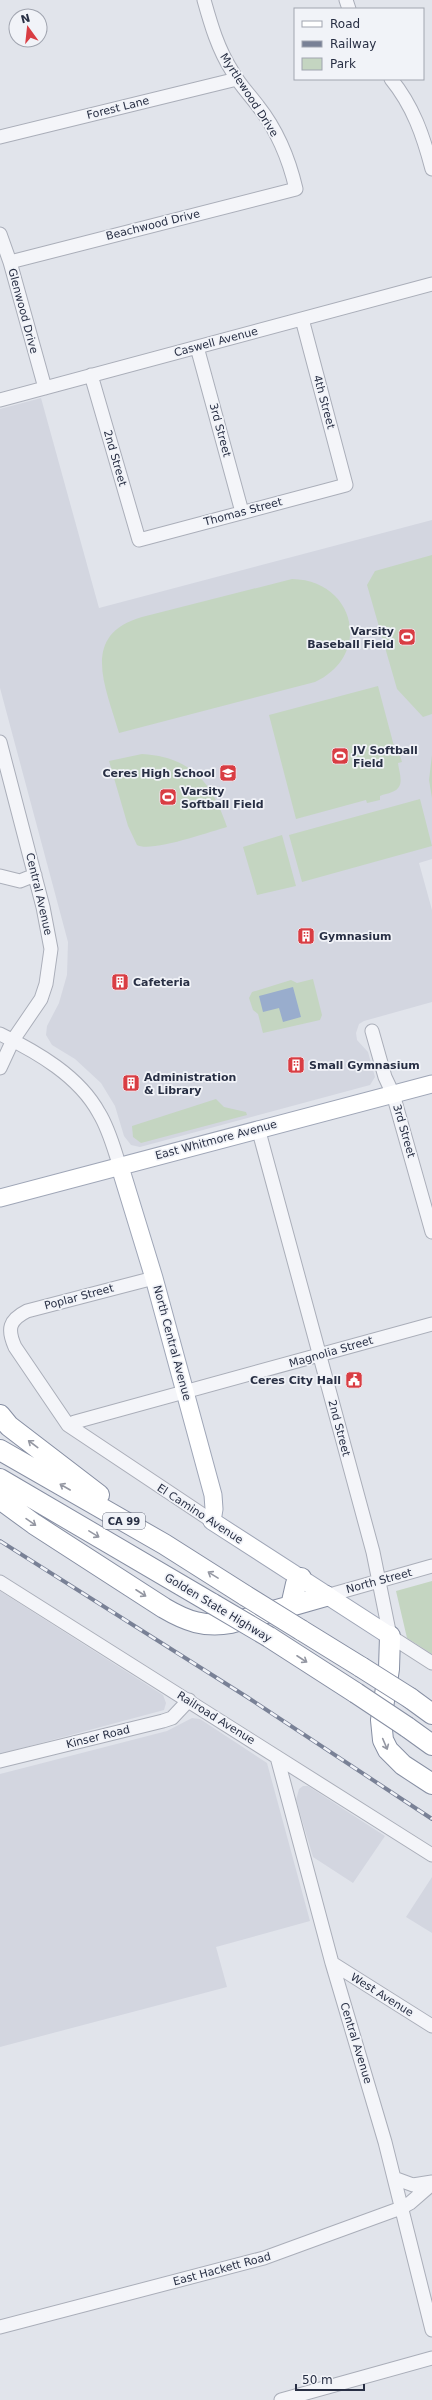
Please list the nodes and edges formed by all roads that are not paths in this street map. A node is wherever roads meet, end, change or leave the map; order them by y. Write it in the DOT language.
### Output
graph roads {
  1 [pos="204,0"];
  2 [pos="237,79"];
  3 [pos="392,80"];
  4 [pos="0,137"];
  5 [pos="432,168"];
  6 [pos="296,189"];
  7 [pos="0,234"];
  8 [pos="10,262"];
  9 [pos="432,284"];
  10 [pos="302,319"];
  11 [pos="197,347"];
  12 [pos="91,375"];
  13 [pos="45,388"];
  14 [pos="0,400"];
  15 [pos="346,485"];
  16 [pos="242,512"];
  17 [pos="139,540"];
  18 [pos="0,742"];
  19 [pos="35,875"];
  20 [pos="0,876"];
  21 [pos="372,1031"];
  22 [pos="0,1034"];
  23 [pos="13,1040"];
  24 [pos="0,1048"];
  25 [pos="0,1068"];
  26 [pos="432,1084"];
  27 [pos="393,1094"];
  28 [pos="258,1128"];
  29 [pos="120,1167"];
  30 [pos="0,1198"];
  31 [pos="432,1232"];
  32 [pos="154,1278"];
  33 [pos="432,1324"];
  34 [pos="11,1326"];
  35 [pos="319,1354"];
  36 [pos="185,1391"];
  37 [pos="0,1415"];
  38 [pos="68,1426"];
  39 [pos="0,1450"];
  40 [pos="0,1478"];
  41 [pos="0,1499"];
  42 [pos="212,1522"];
  43 [pos="164,1544"];
  44 [pos="432,1566"];
  45 [pos="301,1578"];
  46 [pos="379,1581"];
  47 [pos="0,1582"];
  48 [pos="326,1596"];
  49 [pos="291,1606"];
  50 [pos="390,1636"];
  51 [pos="432,1663"];
  52 [pos="189,1700"];
  53 [pos="432,1714"];
  54 [pos="432,1745"];
  55 [pos="277,1757"];
  56 [pos="0,1761"];
  57 [pos="432,1784"];
  58 [pos="432,1855"];
  59 [pos="332,1963"];
  60 [pos="432,2026"];
  61 [pos="394,2178"];
  62 [pos="432,2183"];
  63 [pos="401,2208"];
  64 [pos="0,2327"];
  65 [pos="432,2330"];
  66 [pos="432,2358"];
  67 [pos="281,2400"];
  1 -- 2 [label="street, Myrtlewood Drive"];
  2 -- 4 [label="street, Forest Lane"];
  2 -- 6 [label="street, Myrtlewood Drive"];
  3 -- 5 [label="street"];
  6 -- 8 [label="street, Beachwood Drive"];
  7 -- 8 [label="street, Glenwood Drive"];
  8 -- 13 [label="street, Glenwood Drive"];
  9 -- 10 [label="street, Caswell Avenue"];
  10 -- 11 [label="street, Caswell Avenue"];
  10 -- 15 [label="street, 4th Street"];
  11 -- 12 [label="street, Caswell Avenue"];
  11 -- 16 [label="street, 3rd Street"];
  12 -- 13 [label="street, Caswell Avenue"];
  12 -- 17 [label="street, 2nd Street"];
  13 -- 14 [label="street, Caswell Avenue"];
  15 -- 16 [label="street, Thomas Street"];
  16 -- 17 [label="street, Thomas Street"];
  18 -- 19 [label="street, Central Avenue"];
  19 -- 20 [label="street"];
  19 -- 23 [label="street, Central Avenue"];
  21 -- 27 [label="street, 3rd Street"];
  22 -- 23 [label="street"];
  23 -- 24 [label="street"];
  23 -- 25 [label="street"];
  23 -- 29 [label="street"];
  26 -- 27 [label="main road, East Whitmore Avenue"];
  27 -- 28 [label="main road, East Whitmore Avenue"];
  27 -- 31 [label="street, 3rd Street"];
  28 -- 29 [label="main road, East Whitmore Avenue"];
  28 -- 35 [label="street, 2nd Street"];
  29 -- 30 [label="main road, East Whitmore Avenue"];
  29 -- 32 [label="main road, North Central Avenue"];
  32 -- 34 [label="street, Poplar Street"];
  32 -- 36 [label="main road, North Central Avenue"];
  33 -- 35 [label="street, Magnolia Street"];
  34 -- 38 [label="street, El Camino Avenue"];
  35 -- 36 [label="street, Magnolia Street"];
  35 -- 46 [label="street, 2nd Street"];
  36 -- 38 [label="street, Magnolia Street"];
  36 -- 42 [label="main road, North Central Avenue"];
  43 -- 37 [label="highway, one-way"];
  38 -- 42 [label="street, El Camino Avenue"];
  43 -- 39 [label="highway, CA 99, one-way"];
  40 -- 54 [label="highway, Golden State Highway / CA 99, one-way, bridge"];
  41 -- 49 [label="highway, one-way"];
  42 -- 45 [label="main road, El Camino Avenue"];
  53 -- 43 [label="highway, CA 99, one-way, bridge"];
  44 -- 46 [label="street, North Street"];
  45 -- 48 [label="main road, El Camino Avenue"];
  45 -- 49 [label="highway"];
  46 -- 48 [label="street, North Street"];
  46 -- 50 [label="street, 2nd Street"];
  47 -- 52 [label="street, Railroad Avenue"];
  48 -- 49 [label="highway"];
  48 -- 50 [label="main road, El Camino Avenue"];
  50 -- 51 [label="street, El Camino Avenue"];
  50 -- 57 [label="highway, one-way"];
  52 -- 55 [label="street, Railroad Avenue"];
  52 -- 56 [label="street, Kinser Road"];
  55 -- 58 [label="street, Railroad Avenue"];
  55 -- 59 [label="street, Central Avenue"];
  59 -- 60 [label="street, West Avenue"];
  59 -- 61 [label="street, Central Avenue"];
  61 -- 62 [label="street, East Hackett Road"];
  61 -- 63 [label="street, Central Avenue"];
  62 -- 63 [label="street, East Hackett Road"];
  63 -- 64 [label="street, East Hackett Road"];
  63 -- 65 [label="street, Central Avenue"];
  66 -- 67 [label="street"];
}
